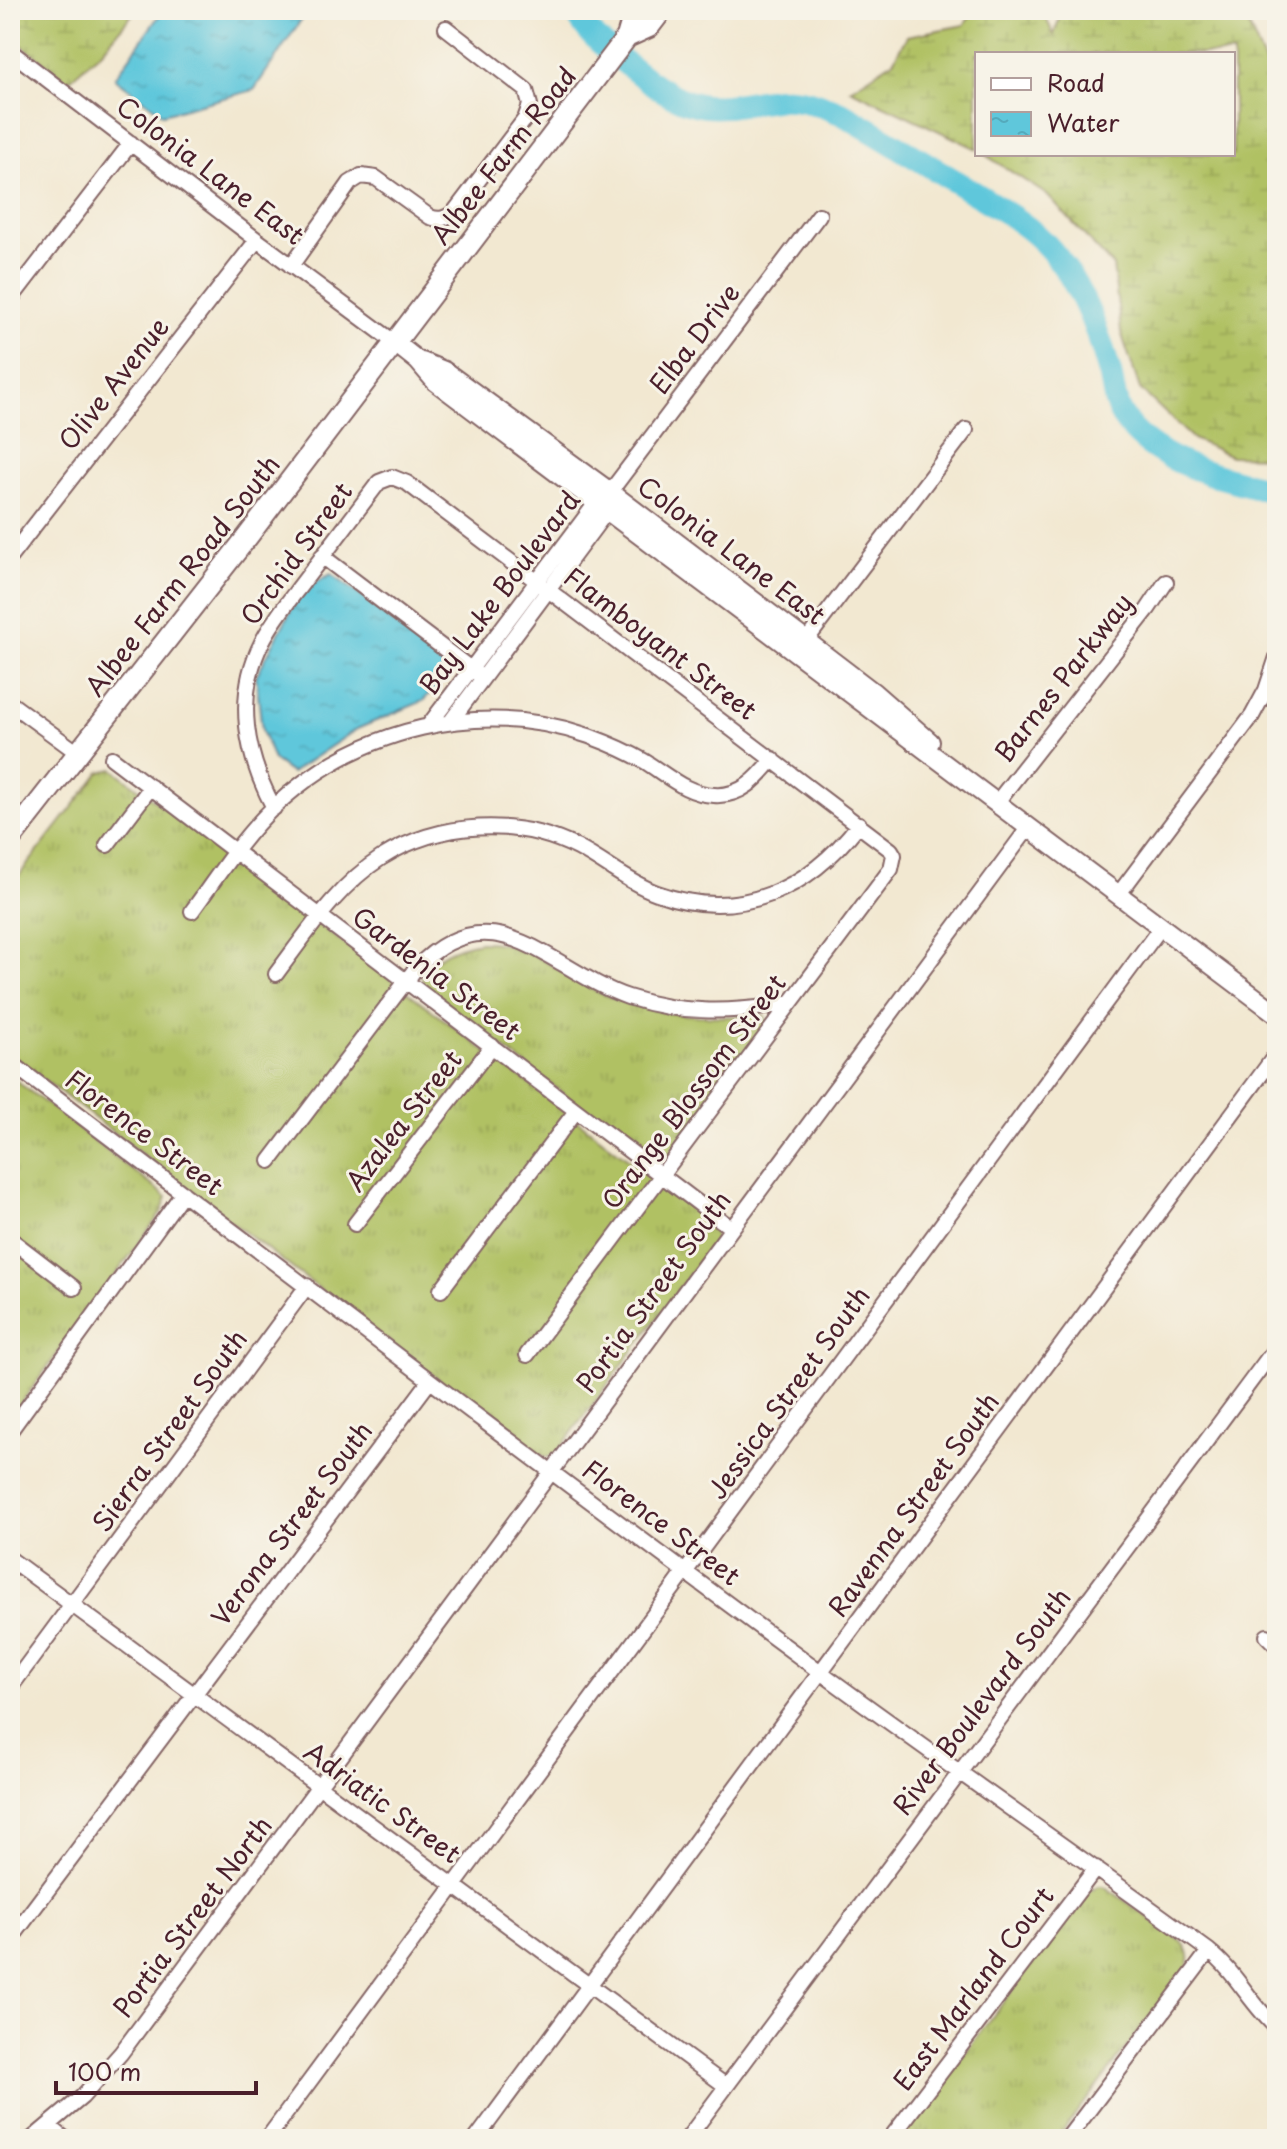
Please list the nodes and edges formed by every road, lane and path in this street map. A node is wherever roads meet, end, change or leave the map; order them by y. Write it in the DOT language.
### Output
graph roads {
  1 [pos="635,10"];
  2 [pos="662,10"];
  3 [pos="446,28"];
  4 [pos="627,37"];
  5 [pos="10,51"];
  6 [pos="131,143"];
  7 [pos="819,215"];
  8 [pos="257,240"];
  9 [pos="291,266"];
  10 [pos="10,300"];
  11 [pos="394,342"];
  12 [pos="966,430"];
  13 [pos="392,477"];
  14 [pos="604,502"];
  15 [pos="322,556"];
  16 [pos="10,557"];
  17 [pos="1166,582"];
  18 [pos="543,586"];
  19 [pos="801,647"];
  20 [pos="1277,657"];
  21 [pos="477,673"];
  22 [pos="10,703"];
  23 [pos="451,721"];
  24 [pos="429,725"];
  25 [pos="78,753"];
  26 [pos="112,758"];
  27 [pos="773,759"];
  28 [pos="151,787"];
  29 [pos="997,802"];
  30 [pos="274,808"];
  31 [pos="859,824"];
  32 [pos="1029,827"];
  33 [pos="10,840"];
  34 [pos="107,845"];
  35 [pos="235,852"];
  36 [pos="894,855"];
  37 [pos="1118,895"];
  38 [pos="192,911"];
  39 [pos="320,916"];
  40 [pos="1161,927"];
  41 [pos="276,974"];
  42 [pos="406,981"];
  43 [pos="790,1003"];
  44 [pos="1277,1014"];
  45 [pos="492,1046"];
  46 [pos="1277,1053"];
  47 [pos="10,1062"];
  48 [pos="576,1111"];
  49 [pos="270,1161"];
  50 [pos="663,1176"];
  51 [pos="183,1193"];
  52 [pos="355,1224"];
  53 [pos="731,1228"];
  54 [pos="10,1239"];
  55 [pos="307,1286"];
  56 [pos="74,1288"];
  57 [pos="441,1290"];
  58 [pos="1277,1346"];
  59 [pos="527,1355"];
  60 [pos="429,1382"];
  61 [pos="10,1431"];
  62 [pos="552,1471"];
  63 [pos="10,1559"];
  64 [pos="686,1573"];
  65 [pos="72,1604"];
  66 [pos="821,1672"];
  67 [pos="10,1688"];
  68 [pos="195,1696"];
  69 [pos="958,1773"];
  70 [pos="320,1787"];
  71 [pos="1096,1868"];
  72 [pos="454,1886"];
  73 [pos="10,1940"];
  74 [pos="1209,1951"];
  75 [pos="590,1984"];
  76 [pos="1277,2028"];
  77 [pos="726,2086"];
  78 [pos="49,2126"];
  79 [pos="32,2139"];
  80 [pos="65,2139"];
  81 [pos="267,2139"];
  82 [pos="476,2139"];
  83 [pos="687,2139"];
  84 [pos="890,2139"];
  85 [pos="1067,2139"];
  1 -- 4 [label="main road"];
  2 -- 4 [label="main road, Albee Farm Road"];
  3 -- 9 [label="street"];
  4 -- 11 [label="main road, Albee Farm Road"];
  5 -- 6 [label="street, Colonia Lane East"];
  6 -- 8 [label="street, Colonia Lane East"];
  6 -- 10 [label="street"];
  7 -- 14 [label="street, Elba Drive"];
  8 -- 9 [label="street, Colonia Lane East"];
  8 -- 16 [label="street, Olive Avenue"];
  9 -- 11 [label="street, Colonia Lane East"];
  11 -- 14 [label="street, Colonia Lane East"];
  11 -- 25 [label="main road, Albee Farm Road South"];
  12 -- 19 [label="street"];
  13 -- 15 [label="street, Orchid Street"];
  13 -- 18 [label="street, Flamboyant Street"];
  14 -- 18 [label="street, Bay Lake Boulevard"];
  14 -- 19 [label="street, Colonia Lane East"];
  15 -- 21 [label="street"];
  15 -- 30 [label="street, Orchid Street"];
  17 -- 29 [label="street, Barnes Parkway"];
  18 -- 21 [label="street, Bay Lake Boulevard"];
  18 -- 27 [label="street, Flamboyant Street"];
  19 -- 29 [label="street, Colonia Lane East"];
  20 -- 37 [label="street"];
  21 -- 23 [label="street"];
  21 -- 24 [label="street, Bay Lake Boulevard"];
  22 -- 25 [label="street"];
  23 -- 24 [label="street"];
  23 -- 27 [label="street"];
  24 -- 30 [label="street"];
  25 -- 33 [label="main road, Albee Farm Road South"];
  26 -- 28 [label="street, Gardenia Street"];
  27 -- 31 [label="street, Flamboyant Street"];
  28 -- 34 [label="street"];
  28 -- 35 [label="street, Gardenia Street"];
  29 -- 32 [label="street, Colonia Lane East"];
  30 -- 35 [label="street"];
  31 -- 36 [label="street, Flamboyant Street"];
  31 -- 39 [label="street"];
  32 -- 37 [label="street, Colonia Lane East"];
  32 -- 53 [label="street, Portia Street South"];
  35 -- 38 [label="street"];
  35 -- 39 [label="street, Gardenia Street"];
  36 -- 43 [label="street, Orange Blossom Street"];
  37 -- 40 [label="street, Colonia Lane East"];
  39 -- 41 [label="street"];
  39 -- 42 [label="street, Gardenia Street"];
  40 -- 44 [label="street, Colonia Lane East"];
  40 -- 64 [label="street, Jessica Street South"];
  42 -- 43 [label="street"];
  42 -- 45 [label="street, Gardenia Street"];
  42 -- 49 [label="street"];
  43 -- 50 [label="street, Orange Blossom Street"];
  45 -- 48 [label="street, Gardenia Street"];
  45 -- 52 [label="street, Azalea Street"];
  46 -- 66 [label="street, Ravenna Street South"];
  47 -- 51 [label="street, Florence Street"];
  48 -- 50 [label="street, Gardenia Street"];
  48 -- 57 [label="street"];
  50 -- 53 [label="street, Gardenia Street"];
  50 -- 59 [label="street, Orange Blossom Street"];
  51 -- 55 [label="street, Florence Street"];
  51 -- 61 [label="street"];
  53 -- 62 [label="street, Portia Street South"];
  54 -- 56 [label="street"];
  55 -- 60 [label="street, Florence Street"];
  55 -- 65 [label="street, Sierra Street South"];
  58 -- 69 [label="street, River Boulevard South"];
  60 -- 62 [label="street, Florence Street"];
  60 -- 68 [label="street, Verona Street South"];
  62 -- 64 [label="street, Florence Street"];
  62 -- 70 [label="street, Portia Street South"];
  63 -- 65 [label="street, Adriatic Street"];
  64 -- 66 [label="street, Florence Street"];
  64 -- 72 [label="street, Jessica Street South"];
  65 -- 67 [label="street, Sierra Street South"];
  65 -- 68 [label="street, Adriatic Street"];
  66 -- 69 [label="street, Florence Street"];
  66 -- 75 [label="street, Ravenna Street South"];
  68 -- 70 [label="street, Adriatic Street"];
  68 -- 73 [label="street, Verona Street South"];
  69 -- 71 [label="street, Florence Street"];
  69 -- 77 [label="street, River Boulevard South"];
  70 -- 72 [label="street, Adriatic Street"];
  70 -- 78 [label="street, Portia Street North"];
  71 -- 74 [label="street, Florence Street"];
  71 -- 84 [label="street, East Marland Court"];
  72 -- 75 [label="street, Adriatic Street"];
  72 -- 81 [label="street, Jessica Street South"];
  74 -- 76 [label="street, Florence Street"];
  74 -- 85 [label="street"];
  75 -- 77 [label="street, Adriatic Street"];
  75 -- 82 [label="street, Ravenna Street South"];
  77 -- 83 [label="street, River Boulevard South"];
  78 -- 79 [label="street, Portia Street North"];
  78 -- 80 [label="street"];
}
